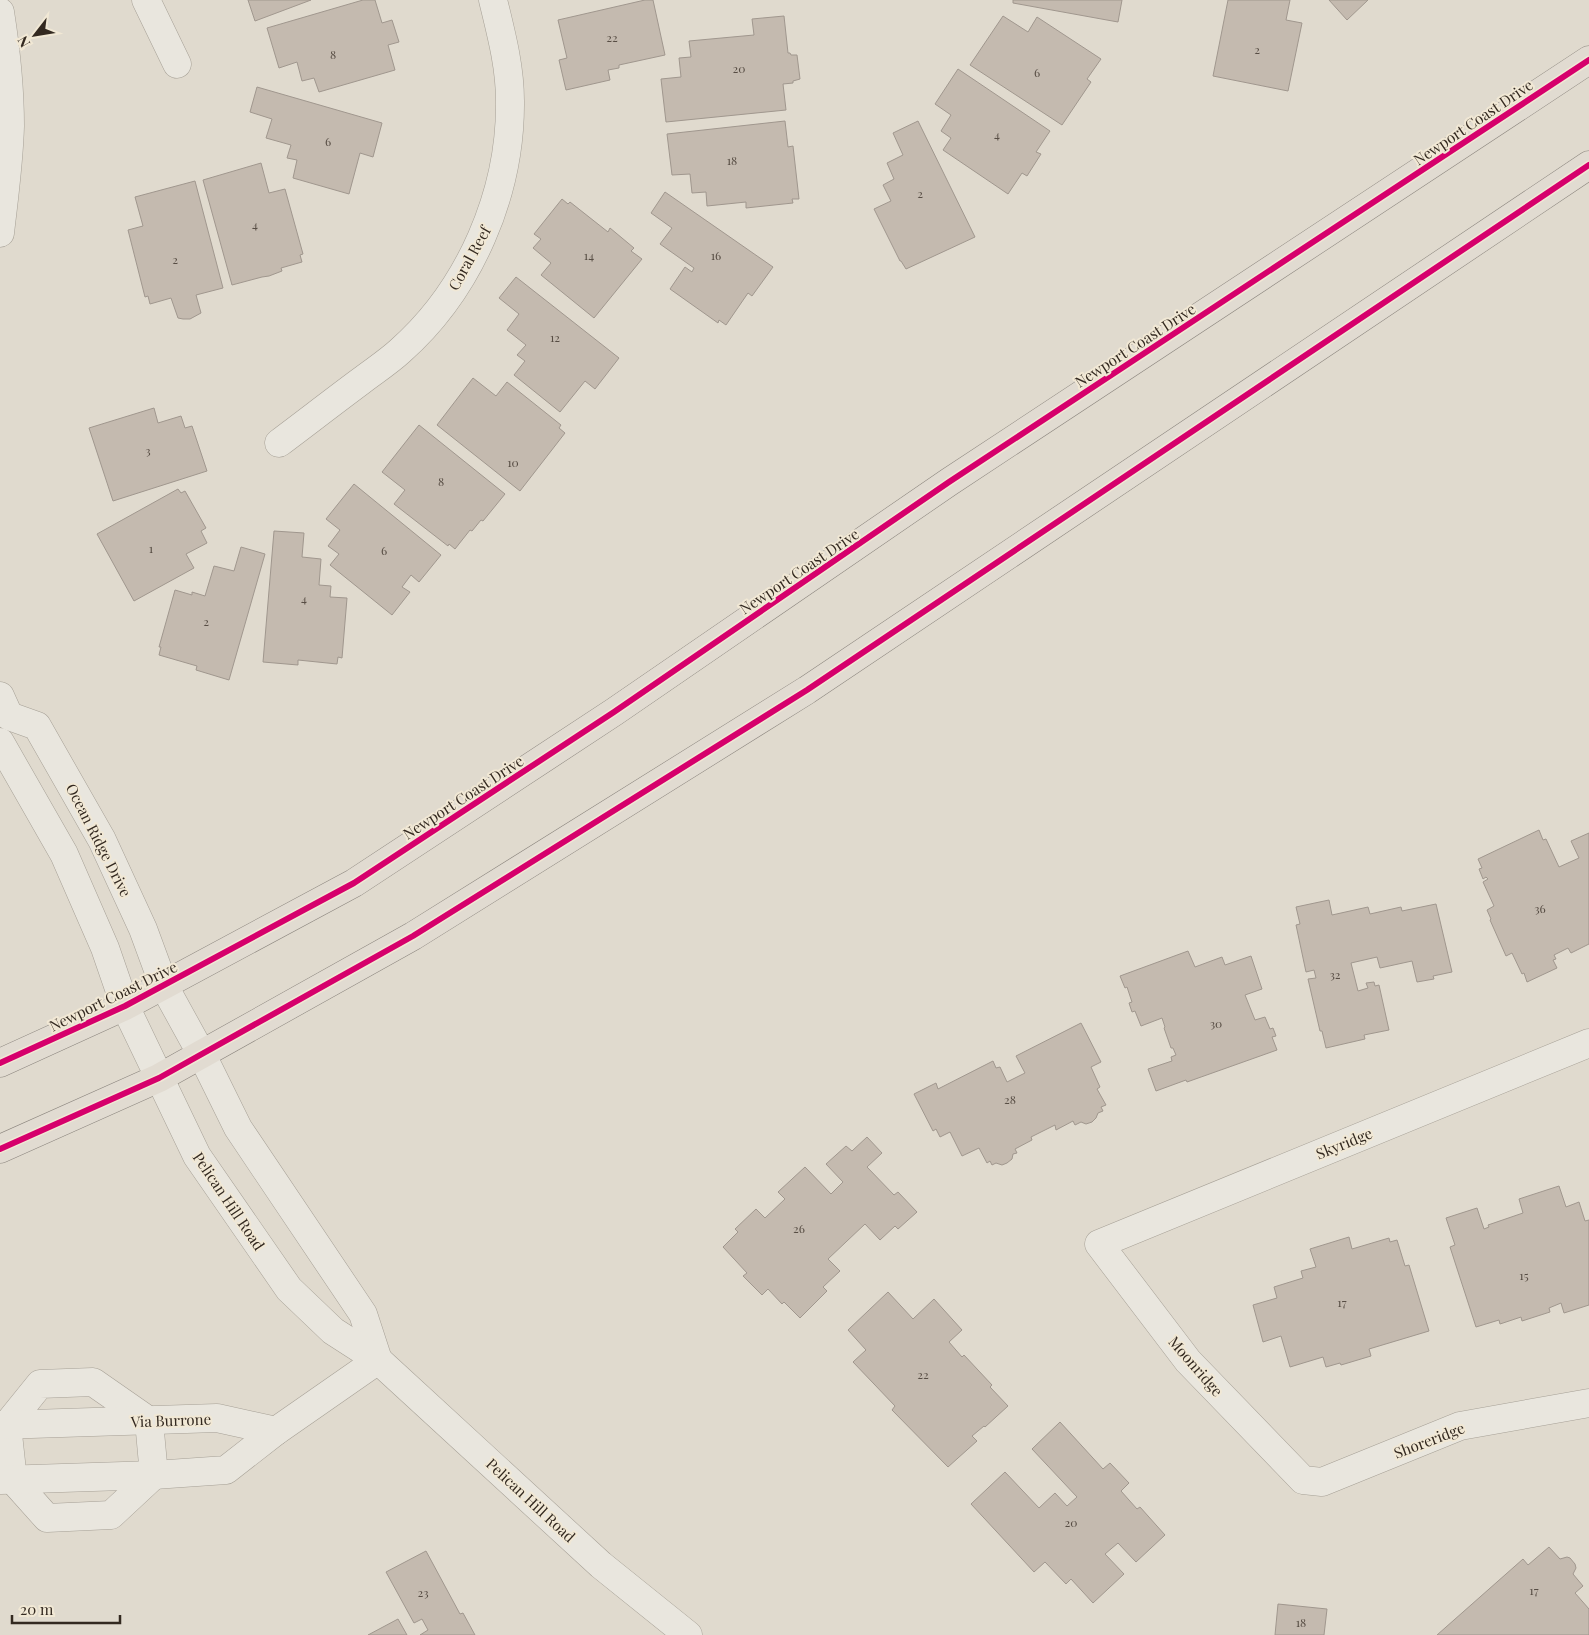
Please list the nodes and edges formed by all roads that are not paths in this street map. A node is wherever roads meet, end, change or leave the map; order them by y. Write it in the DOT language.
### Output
graph roads {
  1 [pos="146,0"];
  2 [pos="492,0"];
  3 [pos="0,12"];
  4 [pos="1589,60"];
  5 [pos="177,64"];
  6 [pos="1589,166"];
  7 [pos="0,233"];
  8 [pos="279,443"];
  9 [pos="3,716"];
  10 [pos="0,742"];
  11 [pos="164,986"];
  12 [pos="125,1006"];
  13 [pos="1589,1043"];
  14 [pos="202,1054"];
  15 [pos="0,1063"];
  16 [pos="159,1078"];
  17 [pos="0,1150"];
  18 [pos="1098,1244"];
  19 [pos="378,1360"];
  20 [pos="1589,1403"];
  21 [pos="150,1421"];
  22 [pos="4,1425"];
  23 [pos="276,1431"];
  24 [pos="154,1474"];
  25 [pos="6,1480"];
  26 [pos="1302,1480"];
  27 [pos="688,1635"];
  1 -- 5 [label="street"];
  2 -- 8 [label="street, Coral Reef"];
  3 -- 7 [label="street"];
  4 -- 11 [label="main road, Newport Coast Drive"];
  6 -- 14 [label="main road"];
  9 -- 11 [label="street, Ocean Ridge Drive"];
  10 -- 12 [label="street"];
  11 -- 12 [label="main road, Newport Coast Drive"];
  11 -- 14 [label="street, Pelican Hill Road"];
  12 -- 15 [label="main road, Newport Coast Drive"];
  12 -- 16 [label="street, Pelican Hill Road"];
  13 -- 18 [label="street, Skyridge"];
  14 -- 16 [label="main road"];
  14 -- 19 [label="street, Pelican Hill Road"];
  16 -- 17 [label="main road"];
  16 -- 19 [label="street, Pelican Hill Road"];
  18 -- 26 [label="street, Moonridge"];
  19 -- 23 [label="street"];
  19 -- 27 [label="street, Pelican Hill Road"];
  20 -- 26 [label="street, Shoreridge"];
  21 -- 22 [label="street, Via Burrone"];
  21 -- 22 [label="street"];
  21 -- 23 [label="street, Via Burrone"];
  21 -- 24 [label="street"];
  22 -- 25 [label="street"];
  23 -- 24 [label="street"];
  24 -- 25 [label="street"];
  24 -- 25 [label="street"];
}
